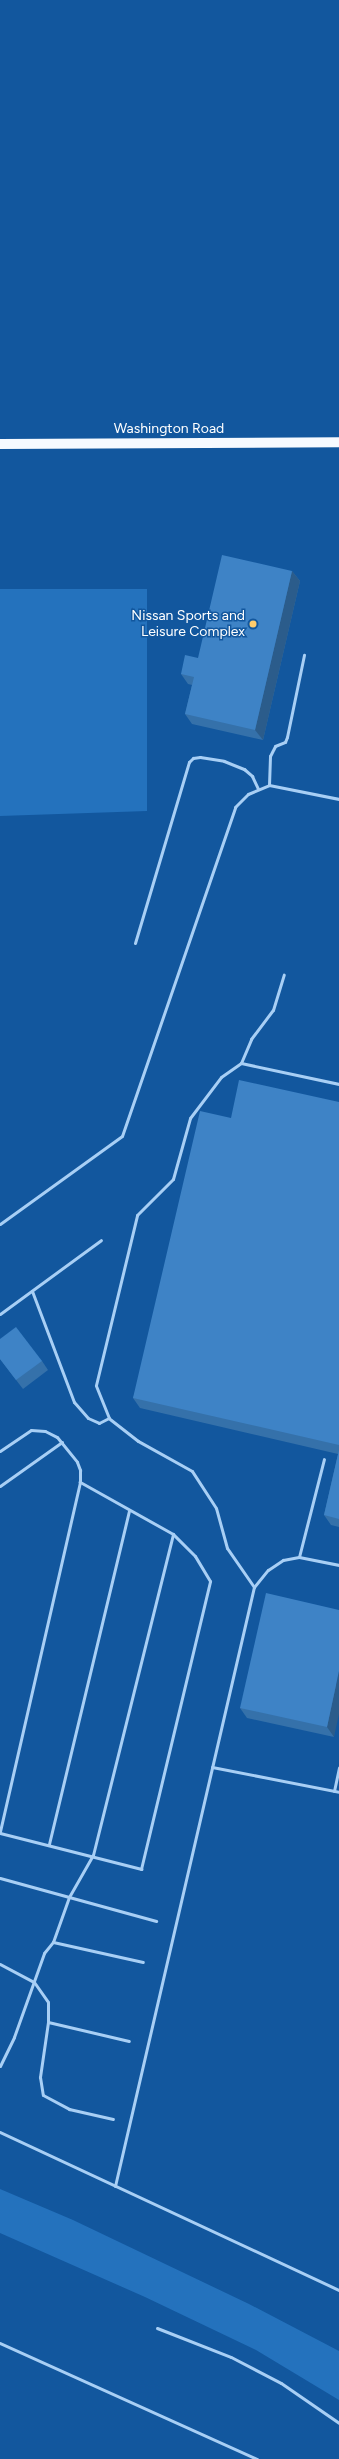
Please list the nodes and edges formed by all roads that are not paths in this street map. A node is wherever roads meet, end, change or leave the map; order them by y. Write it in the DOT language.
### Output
graph roads {
  1 [pos="339,442"];
  2 [pos="0,444"];
  3 [pos="304,655"];
  4 [pos="269,785"];
  5 [pos="258,788"];
  6 [pos="339,799"];
  7 [pos="135,943"];
  8 [pos="284,975"];
  9 [pos="241,1063"];
  10 [pos="339,1084"];
  11 [pos="0,1224"];
  12 [pos="101,1240"];
  13 [pos="32,1291"];
  14 [pos="0,1314"];
  15 [pos="109,1418"];
  16 [pos="62,1442"];
  17 [pos="0,1451"];
  18 [pos="324,1459"];
  19 [pos="80,1482"];
  20 [pos="0,1486"];
  21 [pos="129,1511"];
  22 [pos="173,1534"];
  23 [pos="300,1557"];
  24 [pos="339,1565"];
  25 [pos="254,1587"];
  26 [pos="212,1767"];
  27 [pos="339,1768"];
  28 [pos="334,1791"];
  29 [pos="339,1792"];
  30 [pos="0,1833"];
  31 [pos="49,1844"];
  32 [pos="93,1855"];
  33 [pos="0,1878"];
  34 [pos="69,1897"];
  35 [pos="156,1921"];
  36 [pos="53,1942"];
  37 [pos="143,1962"];
  38 [pos="0,1964"];
  39 [pos="34,1982"];
  40 [pos="48,2022"];
  41 [pos="129,2041"];
  42 [pos="0,2066"];
  43 [pos="113,2119"];
  44 [pos="0,2132"];
  45 [pos="115,2186"];
  46 [pos="339,2290"];
  47 [pos="157,2328"];
  48 [pos="0,2343"];
  49 [pos="339,2423"];
  50 [pos="258,2459"];
  1 -- 2 [label="main road, Washington Road"];
  3 -- 4 [label="lane"];
  4 -- 5 [label="lane"];
  4 -- 6 [label="lane"];
  5 -- 7 [label="lane"];
  5 -- 11 [label="lane"];
  8 -- 9 [label="lane"];
  9 -- 10 [label="lane"];
  9 -- 15 [label="lane"];
  12 -- 13 [label="lane"];
  13 -- 14 [label="lane"];
  13 -- 15 [label="lane"];
  15 -- 25 [label="lane"];
  16 -- 17 [label="lane"];
  16 -- 19 [label="lane"];
  16 -- 20 [label="lane"];
  18 -- 23 [label="lane"];
  19 -- 21 [label="lane"];
  19 -- 30 [label="lane"];
  21 -- 22 [label="lane"];
  21 -- 31 [label="lane"];
  22 -- 32 [label="lane"];
  22 -- 32 [label="lane"];
  23 -- 24 [label="lane"];
  23 -- 25 [label="lane"];
  25 -- 26 [label="lane"];
  26 -- 28 [label="lane"];
  26 -- 45 [label="lane"];
  27 -- 28 [label="lane"];
  28 -- 29 [label="lane"];
  30 -- 31 [label="lane"];
  31 -- 32 [label="lane"];
  32 -- 34 [label="lane"];
  33 -- 34 [label="lane"];
  34 -- 35 [label="lane"];
  34 -- 36 [label="lane"];
  36 -- 37 [label="lane"];
  36 -- 39 [label="lane"];
  38 -- 39 [label="lane"];
  39 -- 40 [label="lane"];
  39 -- 42 [label="lane"];
  40 -- 41 [label="lane"];
  40 -- 43 [label="lane"];
  44 -- 45 [label="lane"];
  45 -- 46 [label="lane"];
  47 -- 49 [label="lane"];
  48 -- 50 [label="lane"];
}
